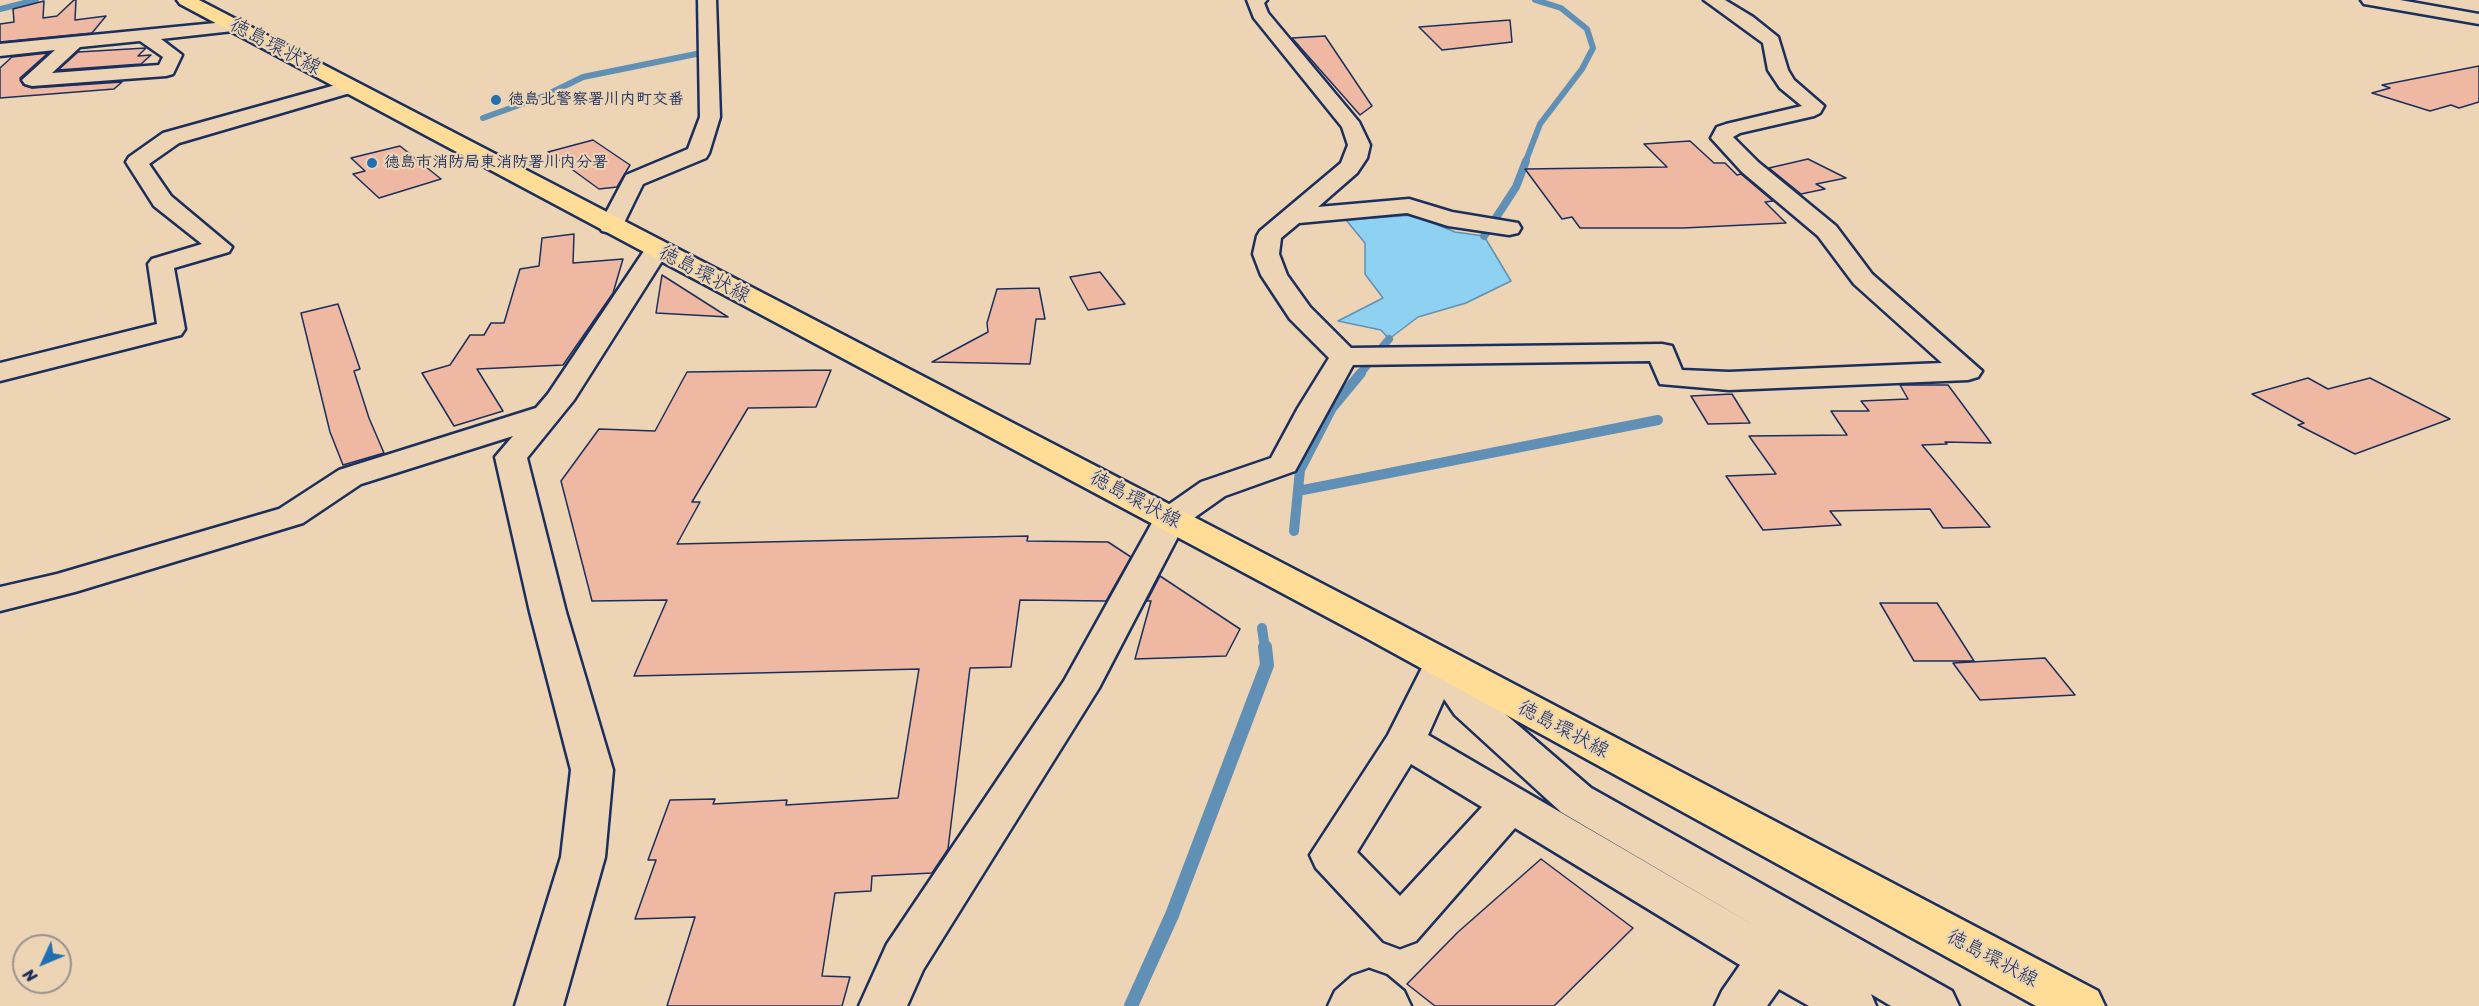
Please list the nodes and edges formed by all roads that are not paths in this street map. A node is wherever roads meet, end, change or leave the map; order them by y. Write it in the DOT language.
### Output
graph roads {
  1 [pos="186,0"];
  2 [pos="707,0"];
  3 [pos="1258,0"];
  4 [pos="1713,0"];
  5 [pos="2370,0"];
  6 [pos="2445,8"];
  7 [pos="2479,19"];
  8 [pos="236,26"];
  9 [pos="146,37"];
  10 [pos="74,44"];
  11 [pos="0,51"];
  12 [pos="350,87"];
  13 [pos="1293,216"];
  14 [pos="611,226"];
  15 [pos="1509,228"];
  16 [pos="657,250"];
  17 [pos="1344,357"];
  18 [pos="0,372"];
  19 [pos="546,415"];
  20 [pos="1170,519"];
  21 [pos="0,599"];
  22 [pos="1441,665"];
  23 [pos="1405,741"];
  24 [pos="1511,804"];
  25 [pos="1772,960"];
  26 [pos="540,1006"];
  27 [pos="883,1006"];
  28 [pos="1352,1006"];
  29 [pos="1387,1006"];
  30 [pos="1739,1006"];
  31 [pos="1852,1006"];
  32 [pos="1935,1006"];
  33 [pos="2080,1006"];
  1 -- 8 [label="main road, 徳島環状線"];
  2 -- 14 [label="street"];
  3 -- 13 [label="street"];
  4 -- 17 [label="street"];
  5 -- 6 [label="street"];
  6 -- 7 [label="street"];
  8 -- 9 [label="street"];
  8 -- 12 [label="main road, 徳島環状線"];
  9 -- 10 [label="street"];
  9 -- 10 [label="street"];
  10 -- 11 [label="street"];
  12 -- 14 [label="main road, 徳島環状線"];
  12 -- 18 [label="street"];
  13 -- 15 [label="street"];
  13 -- 17 [label="street"];
  14 -- 16 [label="main road, 徳島環状線"];
  16 -- 19 [label="street"];
  16 -- 20 [label="main road, 徳島環状線"];
  17 -- 20 [label="street"];
  19 -- 21 [label="street"];
  19 -- 26 [label="street"];
  20 -- 22 [label="main road, 徳島環状線"];
  20 -- 27 [label="street"];
  22 -- 23 [label="street"];
  22 -- 32 [label="street"];
  22 -- 33 [label="main road, 徳島環状線"];
  23 -- 24 [label="street"];
  23 -- 24 [label="street"];
  24 -- 25 [label="street"];
  25 -- 30 [label="street"];
  25 -- 31 [label="street"];
  28 -- 29 [label="street"];
}
